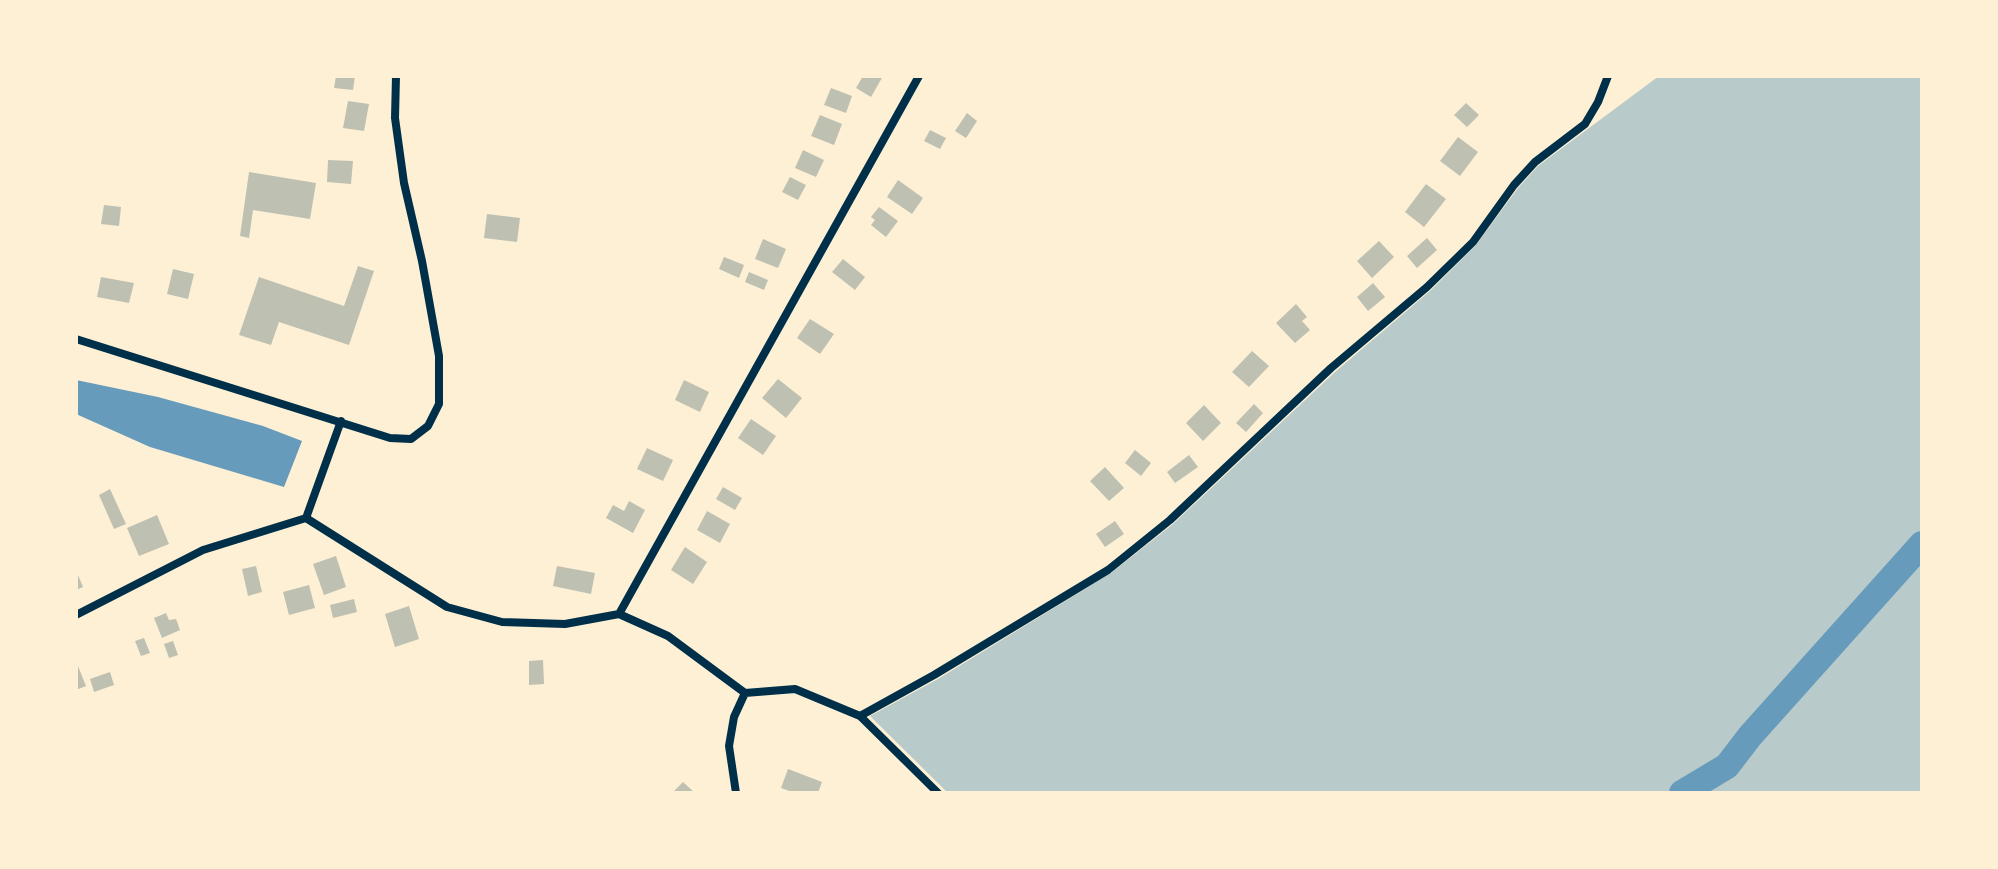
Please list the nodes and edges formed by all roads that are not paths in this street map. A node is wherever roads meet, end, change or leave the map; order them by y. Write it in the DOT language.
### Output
graph roads {
  1 [pos="396,76"];
  2 [pos="919,76"];
  3 [pos="1608,76"];
  4 [pos="76,339"];
  5 [pos="341,421"];
  6 [pos="306,518"];
  7 [pos="619,614"];
  8 [pos="76,615"];
  9 [pos="745,693"];
  10 [pos="860,716"];
  11 [pos="736,793"];
  12 [pos="938,793"];
  1 -- 5 [label="street"];
  2 -- 7 [label="street"];
  3 -- 10 [label="street"];
  4 -- 5 [label="street"];
  5 -- 6 [label="street"];
  6 -- 7 [label="street"];
  6 -- 8 [label="street"];
  7 -- 9 [label="street"];
  9 -- 10 [label="street"];
  9 -- 11 [label="street"];
  10 -- 12 [label="street"];
}
